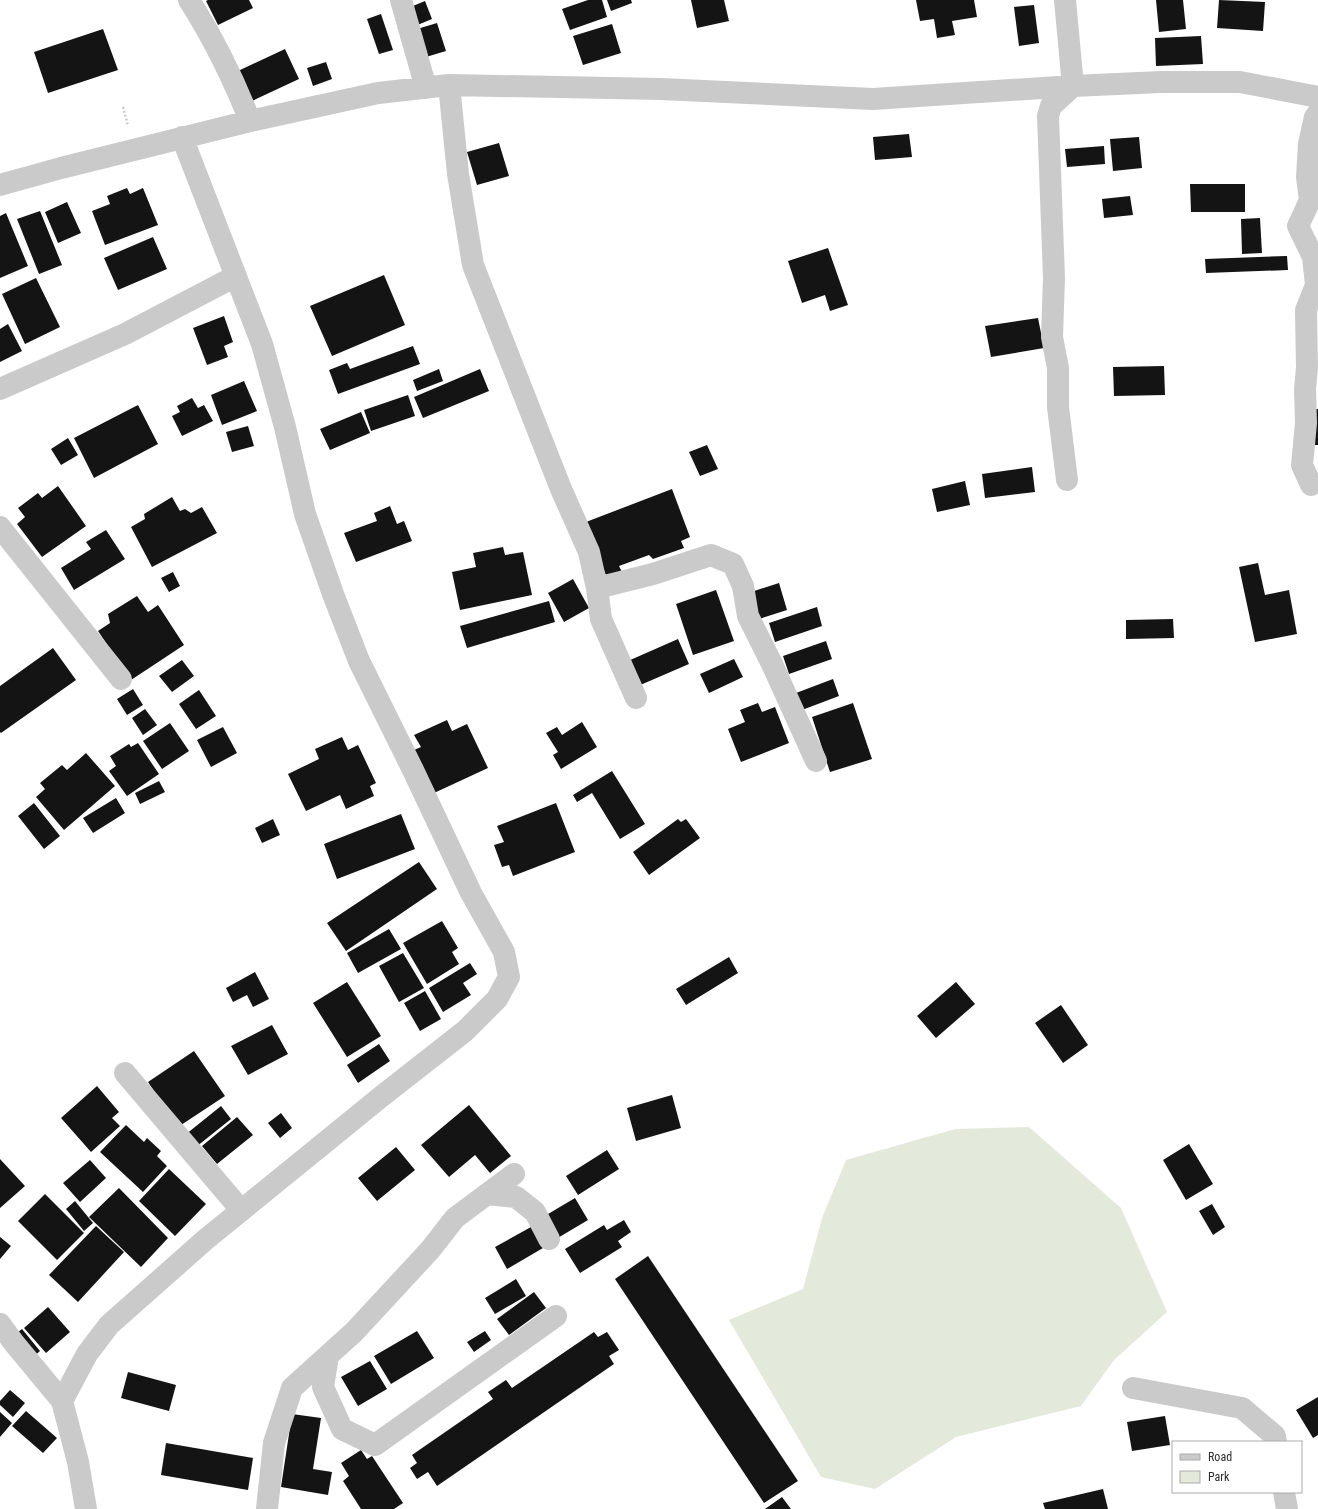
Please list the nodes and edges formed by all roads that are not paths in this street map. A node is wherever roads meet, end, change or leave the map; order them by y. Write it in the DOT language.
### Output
graph roads {
  1 [pos="189,0"];
  2 [pos="401,0"];
  3 [pos="1065,0"];
  4 [pos="449,85"];
  5 [pos="1073,86"];
  6 [pos="426,88"];
  7 [pos="1318,97"];
  8 [pos="1318,113"];
  9 [pos="250,121"];
  10 [pos="182,137"];
  11 [pos="0,185"];
  12 [pos="236,276"];
  13 [pos="0,389"];
  14 [pos="1067,480"];
  15 [pos="1311,485"];
  16 [pos="0,527"];
  17 [pos="597,588"];
  18 [pos="121,678"];
  19 [pos="636,698"];
  20 [pos="816,761"];
  21 [pos="125,1073"];
  22 [pos="514,1174"];
  23 [pos="487,1194"];
  24 [pos="241,1210"];
  25 [pos="549,1239"];
  26 [pos="556,1316"];
  27 [pos="0,1324"];
  28 [pos="328,1356"];
  29 [pos="1133,1388"];
  30 [pos="62,1401"];
  31 [pos="1276,1441"];
  32 [pos="1284,1493"];
  33 [pos="86,1509"];
  34 [pos="267,1509"];
  35 [pos="1287,1509"];
  1 -- 9 [label="street"];
  2 -- 6 [label="street"];
  3 -- 5 [label="street"];
  4 -- 5 [label="street"];
  4 -- 6 [label="street"];
  4 -- 17 [label="street"];
  5 -- 7 [label="street"];
  5 -- 14 [label="street"];
  6 -- 9 [label="street"];
  8 -- 15 [label="street"];
  9 -- 10 [label="street"];
  10 -- 11 [label="street"];
  10 -- 12 [label="street"];
  12 -- 13 [label="street"];
  12 -- 24 [label="street"];
  16 -- 18 [label="street"];
  17 -- 19 [label="street"];
  17 -- 20 [label="street"];
  21 -- 24 [label="street"];
  22 -- 23 [label="street"];
  23 -- 25 [label="street"];
  23 -- 28 [label="street"];
  24 -- 30 [label="street"];
  26 -- 28 [label="street"];
  27 -- 30 [label="street"];
  28 -- 34 [label="street"];
  29 -- 31 [label="street"];
  30 -- 33 [label="street"];
  32 -- 35 [label="street"];
}
